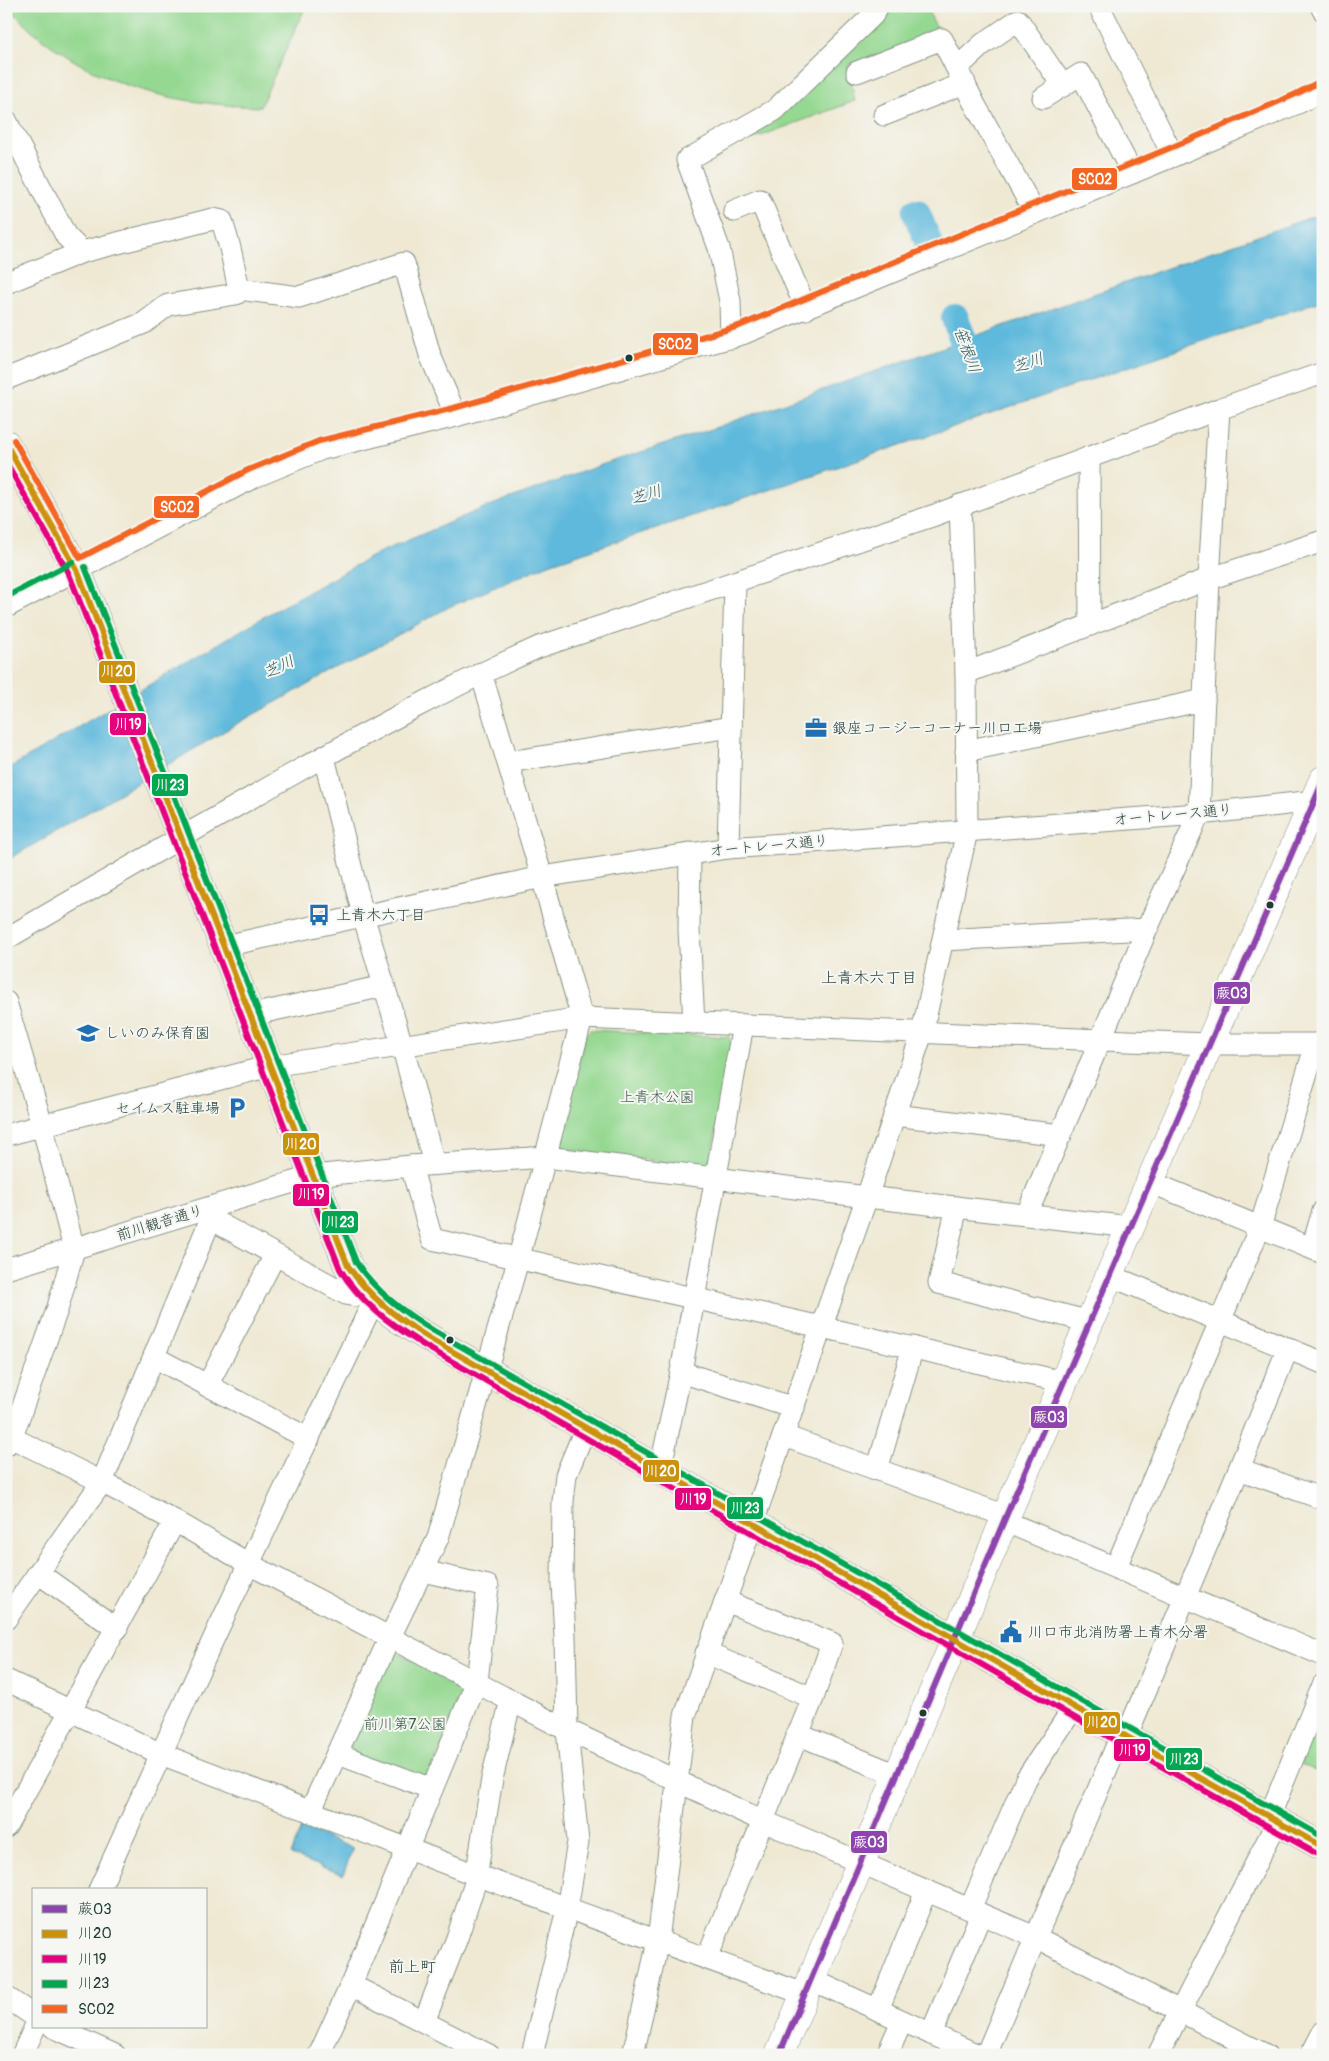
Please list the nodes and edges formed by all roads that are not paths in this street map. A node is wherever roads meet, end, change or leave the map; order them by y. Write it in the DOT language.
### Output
graph roads {
  1 [pos="878,6"];
  2 [pos="1099,6"];
  3 [pos="1321,6"];
  4 [pos="1323,10"];
  5 [pos="857,72"];
  6 [pos="961,76"];
  7 [pos="1063,86"];
  8 [pos="1323,90"];
  9 [pos="1043,98"];
  10 [pos="884,115"];
  11 [pos="6,120"];
  12 [pos="1173,156"];
  13 [pos="1132,173"];
  14 [pos="734,211"];
  15 [pos="1035,213"];
  16 [pos="82,252"];
  17 [pos="6,282"];
  18 [pos="239,289"];
  19 [pos="806,309"];
  20 [pos="731,338"];
  21 [pos="1323,373"];
  22 [pos="6,379"];
  23 [pos="1219,409"];
  24 [pos="456,416"];
  25 [pos="6,444"];
  26 [pos="1089,457"];
  27 [pos="960,505"];
  28 [pos="1323,541"];
  29 [pos="1209,579"];
  30 [pos="82,582"];
  31 [pos="735,583"];
  32 [pos="6,606"];
  33 [pos="1090,625"];
  34 [pos="481,673"];
  35 [pos="966,673"];
  36 [pos="1204,700"];
  37 [pos="731,727"];
  38 [pos="966,751"];
  39 [pos="324,757"];
  40 [pos="508,762"];
  41 [pos="1320,794"];
  42 [pos="1199,814"];
  43 [pos="177,827"];
  44 [pos="967,830"];
  45 [pos="728,848"];
  46 [pos="690,853"];
  47 [pos="542,877"];
  48 [pos="363,915"];
  49 [pos="1147,929"];
  50 [pos="6,939"];
  51 [pos="942,940"];
  52 [pos="224,946"];
  53 [pos="384,986"];
  54 [pos="6,1002"];
  55 [pos="250,1015"];
  56 [pos="582,1018"];
  57 [pos="694,1023"];
  58 [pos="743,1026"];
  59 [pos="922,1033"];
  60 [pos="1102,1040"];
  61 [pos="1209,1044"];
  62 [pos="1319,1044"];
  63 [pos="402,1045"];
  64 [pos="270,1066"];
  65 [pos="894,1115"];
  66 [pos="42,1125"];
  67 [pos="6,1135"];
  68 [pos="1061,1135"];
  69 [pos="546,1157"];
  70 [pos="434,1164"];
  71 [pos="411,1166"];
  72 [pos="314,1176"];
  73 [pos="714,1178"];
  74 [pos="1150,1182"];
  75 [pos="867,1197"];
  76 [pos="957,1207"];
  77 [pos="1323,1211"];
  78 [pos="214,1212"];
  79 [pos="1027,1214"];
  80 [pos="1130,1227"];
  81 [pos="1260,1227"];
  82 [pos="74,1249"];
  83 [pos="1317,1250"];
  84 [pos="275,1254"];
  85 [pos="519,1258"];
  86 [pos="6,1269"];
  87 [pos="1111,1276"];
  88 [pos="369,1295"];
  89 [pos="694,1298"];
  90 [pos="1221,1321"];
  91 [pos="1090,1322"];
  92 [pos="821,1326"];
  93 [pos="913,1347"];
  94 [pos="1288,1348"];
  95 [pos="154,1357"];
  96 [pos="1323,1363"];
  97 [pos="487,1371"];
  98 [pos="681,1372"];
  99 [pos="1064,1382"];
  100 [pos="207,1386"];
  101 [pos="794,1408"];
  102 [pos="586,1426"];
  103 [pos="784,1436"];
  104 [pos="8,1439"];
  105 [pos="309,1439"];
  106 [pos="1239,1469"];
  107 [pos="660,1470"];
  108 [pos="878,1470"];
  109 [pos="102,1482"];
  110 [pos="1323,1499"];
  111 [pos="1005,1518"];
  112 [pos="175,1520"];
  113 [pos="752,1522"];
  114 [pos="249,1564"];
  115 [pos="1116,1567"];
  116 [pos="423,1571"];
  117 [pos="38,1573"];
  118 [pos="1184,1598"];
  119 [pos="725,1601"];
  120 [pos="6,1619"];
  121 [pos="117,1629"];
  122 [pos="390,1637"];
  123 [pos="956,1638"];
  124 [pos="706,1653"];
  125 [pos="1323,1655"];
  126 [pos="6,1680"];
  127 [pos="477,1682"];
  128 [pos="1323,1684"];
  129 [pos="813,1698"];
  130 [pos="513,1701"];
  131 [pos="1074,1707"];
  132 [pos="71,1711"];
  133 [pos="567,1730"];
  134 [pos="797,1734"];
  135 [pos="1124,1734"];
  136 [pos="161,1754"];
  137 [pos="338,1754"];
  138 [pos="897,1775"];
  139 [pos="678,1782"];
  140 [pos="432,1789"];
  141 [pos="310,1812"];
  142 [pos="1274,1818"];
  143 [pos="763,1821"];
  144 [pos="6,1827"];
  145 [pos="1323,1846"];
  146 [pos="407,1848"];
  147 [pos="860,1863"];
  148 [pos="476,1875"];
  149 [pos="100,1888"];
  150 [pos="926,1891"];
  151 [pos="567,1909"];
  152 [pos="976,1912"];
  153 [pos="1035,1937"];
  154 [pos="658,1941"];
  155 [pos="707,1958"];
  156 [pos="350,1987"];
  157 [pos="807,1987"];
  158 [pos="6,1997"];
  159 [pos="878,2010"];
  160 [pos="1180,2012"];
  161 [pos="32,2015"];
  162 [pos="902,2021"];
  163 [pos="424,2022"];
  164 [pos="35,2028"];
  165 [pos="55,2028"];
  166 [pos="1323,2032"];
  167 [pos="931,2034"];
  168 [pos="22,2055"];
  169 [pos="115,2055"];
  170 [pos="319,2055"];
  171 [pos="489,2055"];
  172 [pos="532,2055"];
  173 [pos="633,2055"];
  174 [pos="779,2055"];
  175 [pos="887,2055"];
  176 [pos="978,2055"];
  177 [pos="986,2055"];
  178 [pos="1158,2055"];
  179 [pos="1266,2055"];
  180 [pos="1311,2055"];
  1 -- 20 [label="street"];
  2 -- 12 [label="street"];
  3 -- 4 [label="street"];
  5 -- 6 [label="street"];
  6 -- 7 [label="street"];
  6 -- 10 [label="street"];
  6 -- 15 [label="street"];
  7 -- 9 [label="street"];
  7 -- 13 [label="street"];
  8 -- 12 [label="street"];
  11 -- 16 [label="street"];
  12 -- 13 [label="street"];
  13 -- 15 [label="street"];
  14 -- 19 [label="street"];
  15 -- 19 [label="street"];
  16 -- 17 [label="street"];
  16 -- 18 [label="street"];
  18 -- 22 [label="street"];
  18 -- 24 [label="street"];
  19 -- 20 [label="street"];
  20 -- 24 [label="street"];
  21 -- 23 [label="street"];
  23 -- 26 [label="street"];
  23 -- 29 [label="street"];
  24 -- 30 [label="street"];
  25 -- 30 [label="main road"];
  26 -- 27 [label="street"];
  26 -- 33 [label="street"];
  27 -- 31 [label="street"];
  27 -- 35 [label="street"];
  28 -- 29 [label="street"];
  29 -- 33 [label="street"];
  29 -- 36 [label="street"];
  30 -- 32 [label="street"];
  30 -- 43 [label="main road"];
  31 -- 34 [label="street"];
  31 -- 37 [label="street"];
  33 -- 35 [label="street"];
  34 -- 39 [label="street"];
  34 -- 40 [label="street"];
  35 -- 38 [label="street"];
  36 -- 38 [label="street"];
  36 -- 42 [label="street"];
  37 -- 40 [label="street"];
  37 -- 45 [label="street"];
  38 -- 44 [label="street"];
  39 -- 43 [label="street"];
  39 -- 48 [label="street"];
  40 -- 47 [label="street"];
  41 -- 42 [label="street, オートレース通り"];
  41 -- 61 [label="main road"];
  42 -- 44 [label="street, オートレース通り"];
  42 -- 49 [label="street"];
  43 -- 50 [label="street"];
  43 -- 52 [label="main road"];
  44 -- 45 [label="street, オートレース通り"];
  44 -- 51 [label="street"];
  45 -- 46 [label="street, オートレース通り"];
  46 -- 47 [label="street, オートレース通り"];
  46 -- 57 [label="street"];
  47 -- 48 [label="street, オートレース通り"];
  47 -- 56 [label="street"];
  48 -- 52 [label="street, オートレース通り"];
  48 -- 53 [label="street"];
  49 -- 51 [label="street"];
  49 -- 60 [label="street"];
  51 -- 59 [label="street"];
  52 -- 55 [label="main road"];
  53 -- 55 [label="street"];
  53 -- 63 [label="street"];
  54 -- 66 [label="street"];
  55 -- 64 [label="main road"];
  56 -- 57 [label="street"];
  56 -- 63 [label="street"];
  56 -- 69 [label="street"];
  57 -- 58 [label="street"];
  58 -- 59 [label="street"];
  58 -- 73 [label="street"];
  59 -- 60 [label="street"];
  59 -- 65 [label="street"];
  60 -- 61 [label="street"];
  60 -- 68 [label="street"];
  61 -- 62 [label="street"];
  61 -- 74 [label="main road"];
  62 -- 81 [label="street"];
  63 -- 64 [label="street"];
  63 -- 70 [label="street"];
  64 -- 66 [label="street"];
  64 -- 72 [label="main road"];
  65 -- 68 [label="street"];
  65 -- 75 [label="street"];
  66 -- 67 [label="street"];
  66 -- 82 [label="street"];
  68 -- 79 [label="street"];
  69 -- 70 [label="street, 前川観音通り"];
  69 -- 73 [label="street, 前川観音通り"];
  69 -- 85 [label="street"];
  70 -- 71 [label="street, 前川観音通り"];
  71 -- 72 [label="street, 前川観音通り"];
  71 -- 85 [label="street"];
  72 -- 78 [label="street, 前川観音通り"];
  72 -- 88 [label="main road"];
  73 -- 75 [label="street, 前川観音通り"];
  73 -- 89 [label="street"];
  74 -- 80 [label="main road"];
  74 -- 81 [label="street"];
  75 -- 76 [label="street, 前川観音通り"];
  75 -- 92 [label="street"];
  76 -- 79 [label="street, 前川観音通り"];
  76 -- 91 [label="street"];
  77 -- 83 [label="street"];
  78 -- 82 [label="street, 前川観音通り"];
  78 -- 84 [label="street"];
  78 -- 95 [label="street"];
  79 -- 80 [label="street, 前川観音通り"];
  80 -- 87 [label="main road"];
  81 -- 83 [label="street"];
  81 -- 90 [label="street"];
  82 -- 86 [label="street, 前川観音通り"];
  82 -- 104 [label="street"];
  84 -- 88 [label="street"];
  84 -- 100 [label="street"];
  85 -- 89 [label="street"];
  85 -- 97 [label="street"];
  87 -- 90 [label="street"];
  87 -- 91 [label="main road"];
  88 -- 97 [label="main road"];
  88 -- 105 [label="street"];
  89 -- 92 [label="street"];
  89 -- 98 [label="street"];
  90 -- 94 [label="street"];
  90 -- 115 [label="street"];
  91 -- 99 [label="main road"];
  92 -- 93 [label="street"];
  92 -- 101 [label="street"];
  93 -- 99 [label="street"];
  93 -- 108 [label="street"];
  94 -- 96 [label="street"];
  94 -- 106 [label="street"];
  95 -- 100 [label="street"];
  95 -- 109 [label="street"];
  97 -- 102 [label="main road"];
  97 -- 116 [label="street"];
  98 -- 101 [label="street"];
  98 -- 107 [label="street"];
  99 -- 111 [label="main road"];
  100 -- 105 [label="street"];
  101 -- 103 [label="street"];
  102 -- 107 [label="main road"];
  102 -- 133 [label="street"];
  103 -- 108 [label="street"];
  103 -- 113 [label="street"];
  104 -- 109 [label="street"];
  105 -- 114 [label="street"];
  106 -- 110 [label="street"];
  106 -- 118 [label="street"];
  107 -- 113 [label="main road"];
  108 -- 111 [label="street"];
  109 -- 112 [label="street"];
  109 -- 117 [label="street"];
  111 -- 115 [label="street"];
  111 -- 123 [label="main road"];
  112 -- 114 [label="street"];
  112 -- 121 [label="street"];
  113 -- 119 [label="street"];
  113 -- 123 [label="main road"];
  114 -- 122 [label="street"];
  114 -- 136 [label="street"];
  115 -- 118 [label="street"];
  116 -- 122 [label="street"];
  116 -- 127 [label="street"];
  117 -- 120 [label="street"];
  117 -- 121 [label="street"];
  118 -- 125 [label="street"];
  118 -- 135 [label="street"];
  119 -- 124 [label="street"];
  119 -- 129 [label="street"];
  121 -- 132 [label="street"];
  122 -- 127 [label="street"];
  122 -- 137 [label="street"];
  123 -- 131 [label="main road"];
  123 -- 138 [label="main road"];
  124 -- 129 [label="street"];
  124 -- 139 [label="street"];
  126 -- 132 [label="street"];
  127 -- 130 [label="street"];
  127 -- 140 [label="street"];
  128 -- 142 [label="street"];
  129 -- 134 [label="street"];
  130 -- 133 [label="street"];
  130 -- 148 [label="street"];
  131 -- 135 [label="main road"];
  131 -- 152 [label="street"];
  132 -- 136 [label="street"];
  132 -- 144 [label="street"];
  133 -- 139 [label="street"];
  133 -- 151 [label="street"];
  134 -- 138 [label="street"];
  134 -- 143 [label="street"];
  135 -- 142 [label="main road"];
  135 -- 153 [label="street"];
  136 -- 141 [label="street"];
  136 -- 149 [label="street"];
  137 -- 140 [label="street"];
  137 -- 141 [label="street"];
  138 -- 147 [label="main road"];
  139 -- 143 [label="street"];
  139 -- 154 [label="street"];
  140 -- 146 [label="street"];
  141 -- 146 [label="street"];
  142 -- 145 [label="main road"];
  142 -- 160 [label="street"];
  143 -- 147 [label="street"];
  143 -- 155 [label="street"];
  146 -- 148 [label="street"];
  146 -- 156 [label="street"];
  147 -- 150 [label="street"];
  147 -- 157 [label="main road"];
  148 -- 151 [label="street"];
  148 -- 163 [label="street"];
  150 -- 152 [label="street"];
  150 -- 159 [label="street"];
  151 -- 154 [label="street"];
  151 -- 172 [label="street"];
  152 -- 153 [label="street"];
  152 -- 167 [label="street"];
  153 -- 160 [label="street"];
  153 -- 177 [label="street"];
  154 -- 155 [label="street"];
  154 -- 173 [label="street"];
  155 -- 157 [label="street"];
  156 -- 163 [label="street"];
  156 -- 170 [label="street"];
  157 -- 159 [label="street"];
  157 -- 174 [label="main road"];
  158 -- 161 [label="street"];
  159 -- 162 [label="street"];
  160 -- 178 [label="street"];
  160 -- 179 [label="street"];
  162 -- 167 [label="street"];
  162 -- 175 [label="street"];
  163 -- 171 [label="street"];
  164 -- 168 [label="street"];
  165 -- 169 [label="street"];
  166 -- 180 [label="street"];
  167 -- 176 [label="street"];
}
